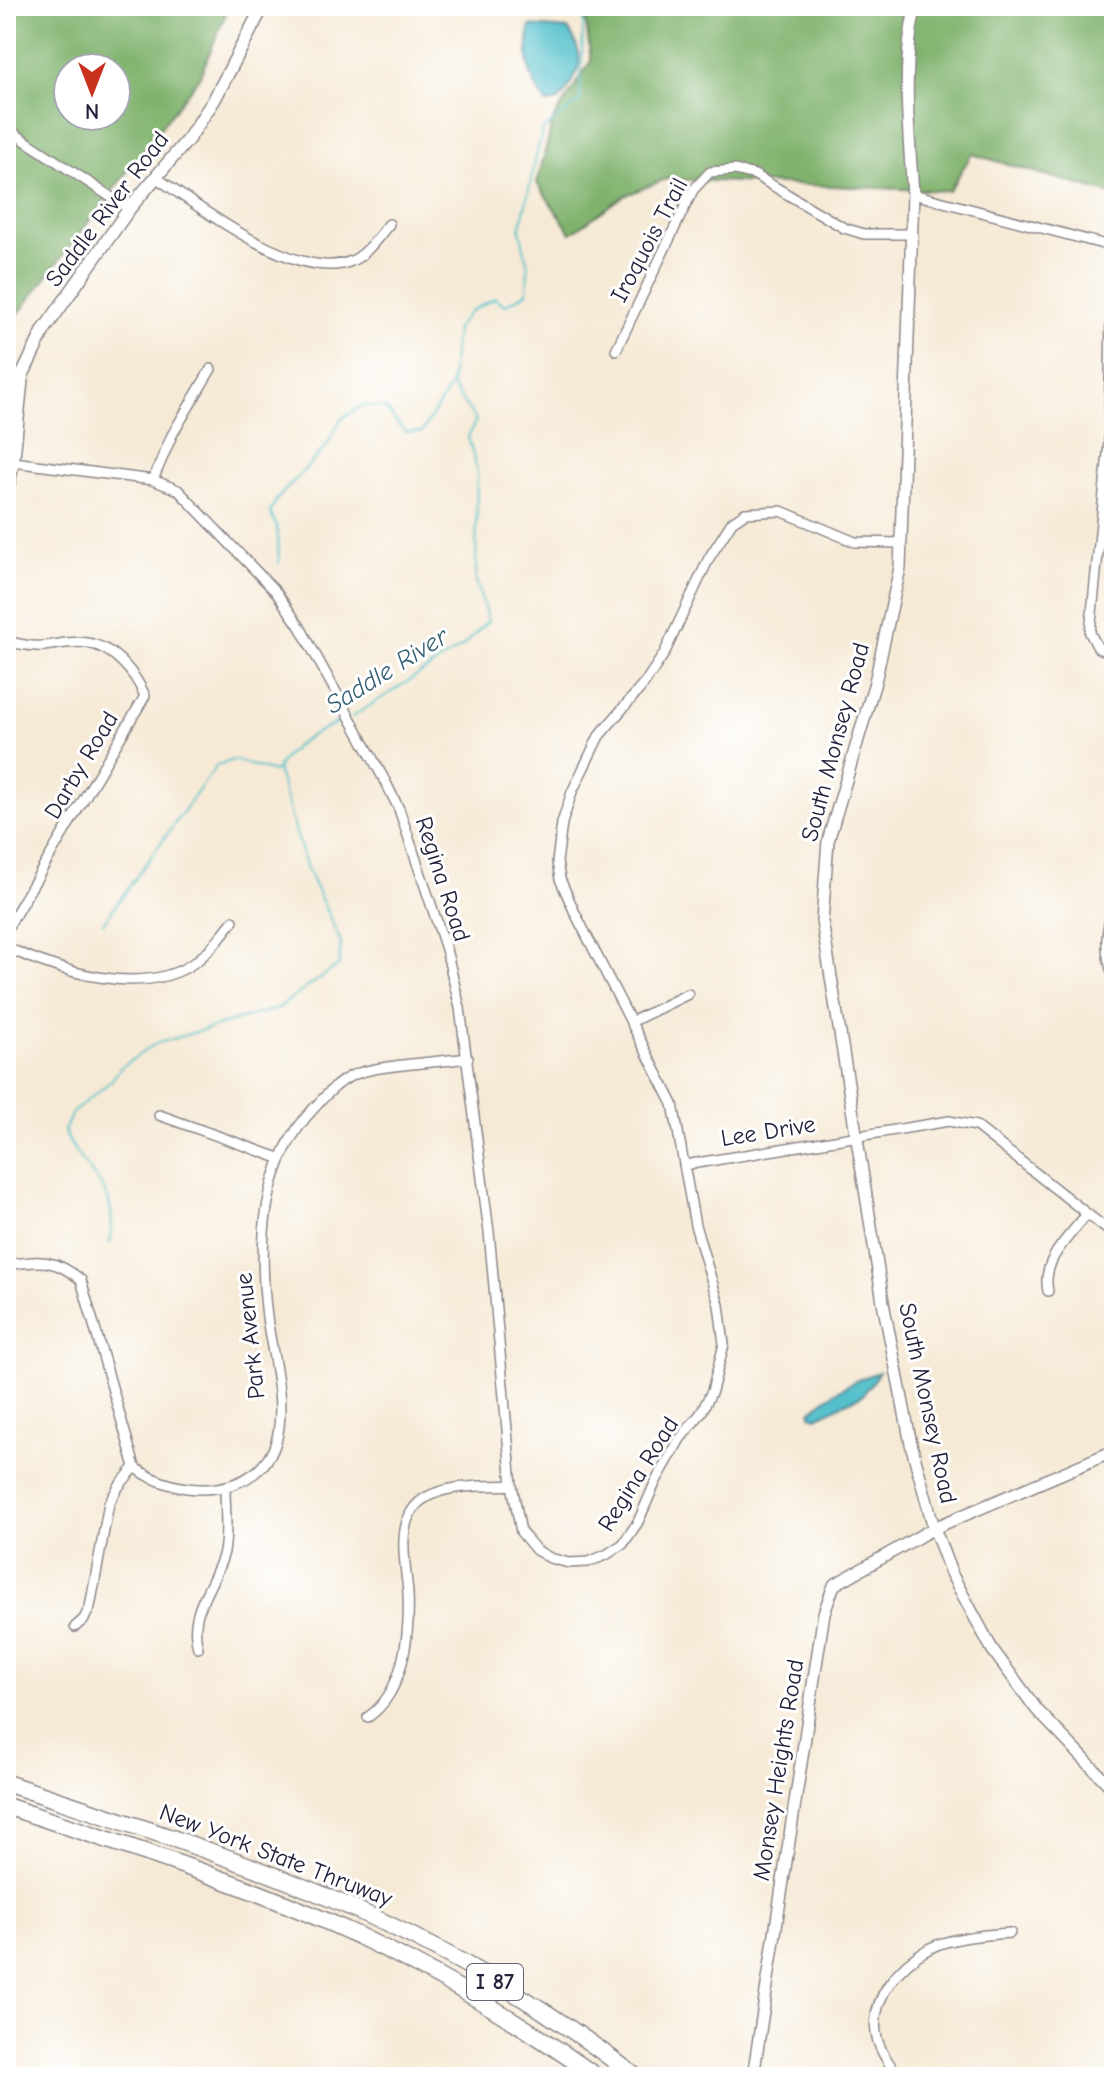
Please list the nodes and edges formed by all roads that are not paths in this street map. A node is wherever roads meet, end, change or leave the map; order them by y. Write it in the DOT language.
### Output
graph roads {
  1 [pos="263,6"];
  2 [pos="916,6"];
  3 [pos="6,128"];
  4 [pos="157,178"];
  5 [pos="913,194"];
  6 [pos="129,209"];
  7 [pos="389,224"];
  8 [pos="911,234"];
  9 [pos="1113,247"];
  10 [pos="616,350"];
  11 [pos="211,369"];
  12 [pos="6,370"];
  13 [pos="22,376"];
  14 [pos="13,462"];
  15 [pos="153,480"];
  16 [pos="6,495"];
  17 [pos="900,543"];
  18 [pos="6,641"];
  19 [pos="1114,654"];
  20 [pos="1114,904"];
  21 [pos="233,921"];
  22 [pos="6,930"];
  23 [pos="6,947"];
  24 [pos="1114,977"];
  25 [pos="688,994"];
  26 [pos="631,1022"];
  27 [pos="468,1058"];
  28 [pos="159,1115"];
  29 [pos="857,1136"];
  30 [pos="279,1158"];
  31 [pos="685,1165"];
  32 [pos="1087,1214"];
  33 [pos="1114,1235"];
  34 [pos="6,1265"];
  35 [pos="1048,1291"];
  36 [pos="1114,1451"];
  37 [pos="135,1467"];
  38 [pos="512,1485"];
  39 [pos="225,1488"];
  40 [pos="934,1528"];
  41 [pos="75,1627"];
  42 [pos="198,1648"];
  43 [pos="368,1717"];
  44 [pos="6,1783"];
  45 [pos="1114,1790"];
  46 [pos="6,1806"];
  47 [pos="1010,1933"];
  48 [pos="597,2077"];
  49 [pos="636,2077"];
  50 [pos="753,2077"];
  51 [pos="898,2077"];
  1 -- 4 [label="main road, Saddle River Road"];
  2 -- 5 [label="street, South Monsey Road"];
  3 -- 6 [label="street"];
  4 -- 6 [label="main road, Saddle River Road"];
  4 -- 7 [label="street"];
  5 -- 8 [label="street, South Monsey Road"];
  5 -- 9 [label="street"];
  6 -- 13 [label="main road, Saddle River Road"];
  8 -- 10 [label="street, Iroquois Trail"];
  8 -- 17 [label="street, South Monsey Road"];
  9 -- 19 [label="street"];
  11 -- 15 [label="street"];
  12 -- 13 [label="street"];
  13 -- 14 [label="main road, Saddle River Road"];
  14 -- 15 [label="street, Regina Road"];
  14 -- 16 [label="main road, Saddle River Road"];
  15 -- 27 [label="street, Regina Road"];
  17 -- 26 [label="street, Regina Road"];
  17 -- 29 [label="street, South Monsey Road"];
  18 -- 22 [label="street, Darby Road"];
  20 -- 24 [label="street"];
  21 -- 23 [label="street"];
  25 -- 26 [label="street"];
  26 -- 31 [label="street, Regina Road"];
  27 -- 30 [label="street, Park Avenue"];
  27 -- 38 [label="street, Regina Road"];
  28 -- 30 [label="street"];
  29 -- 31 [label="street, Lee Drive"];
  29 -- 32 [label="street, Lee Drive"];
  29 -- 40 [label="street, South Monsey Road"];
  30 -- 39 [label="street, Park Avenue"];
  31 -- 38 [label="street, Regina Road"];
  32 -- 33 [label="street, Lee Drive"];
  32 -- 35 [label="street"];
  34 -- 37 [label="street"];
  36 -- 40 [label="street, Monsey Heights Road"];
  37 -- 39 [label="street"];
  37 -- 41 [label="street"];
  38 -- 43 [label="street"];
  39 -- 42 [label="street"];
  40 -- 45 [label="street, South Monsey Road"];
  40 -- 50 [label="street, Monsey Heights Road"];
  44 -- 49 [label="highway, New York State Thruway / I 87"];
  46 -- 48 [label="highway, New York State Thruway / I 87"];
  47 -- 51 [label="street"];
}
